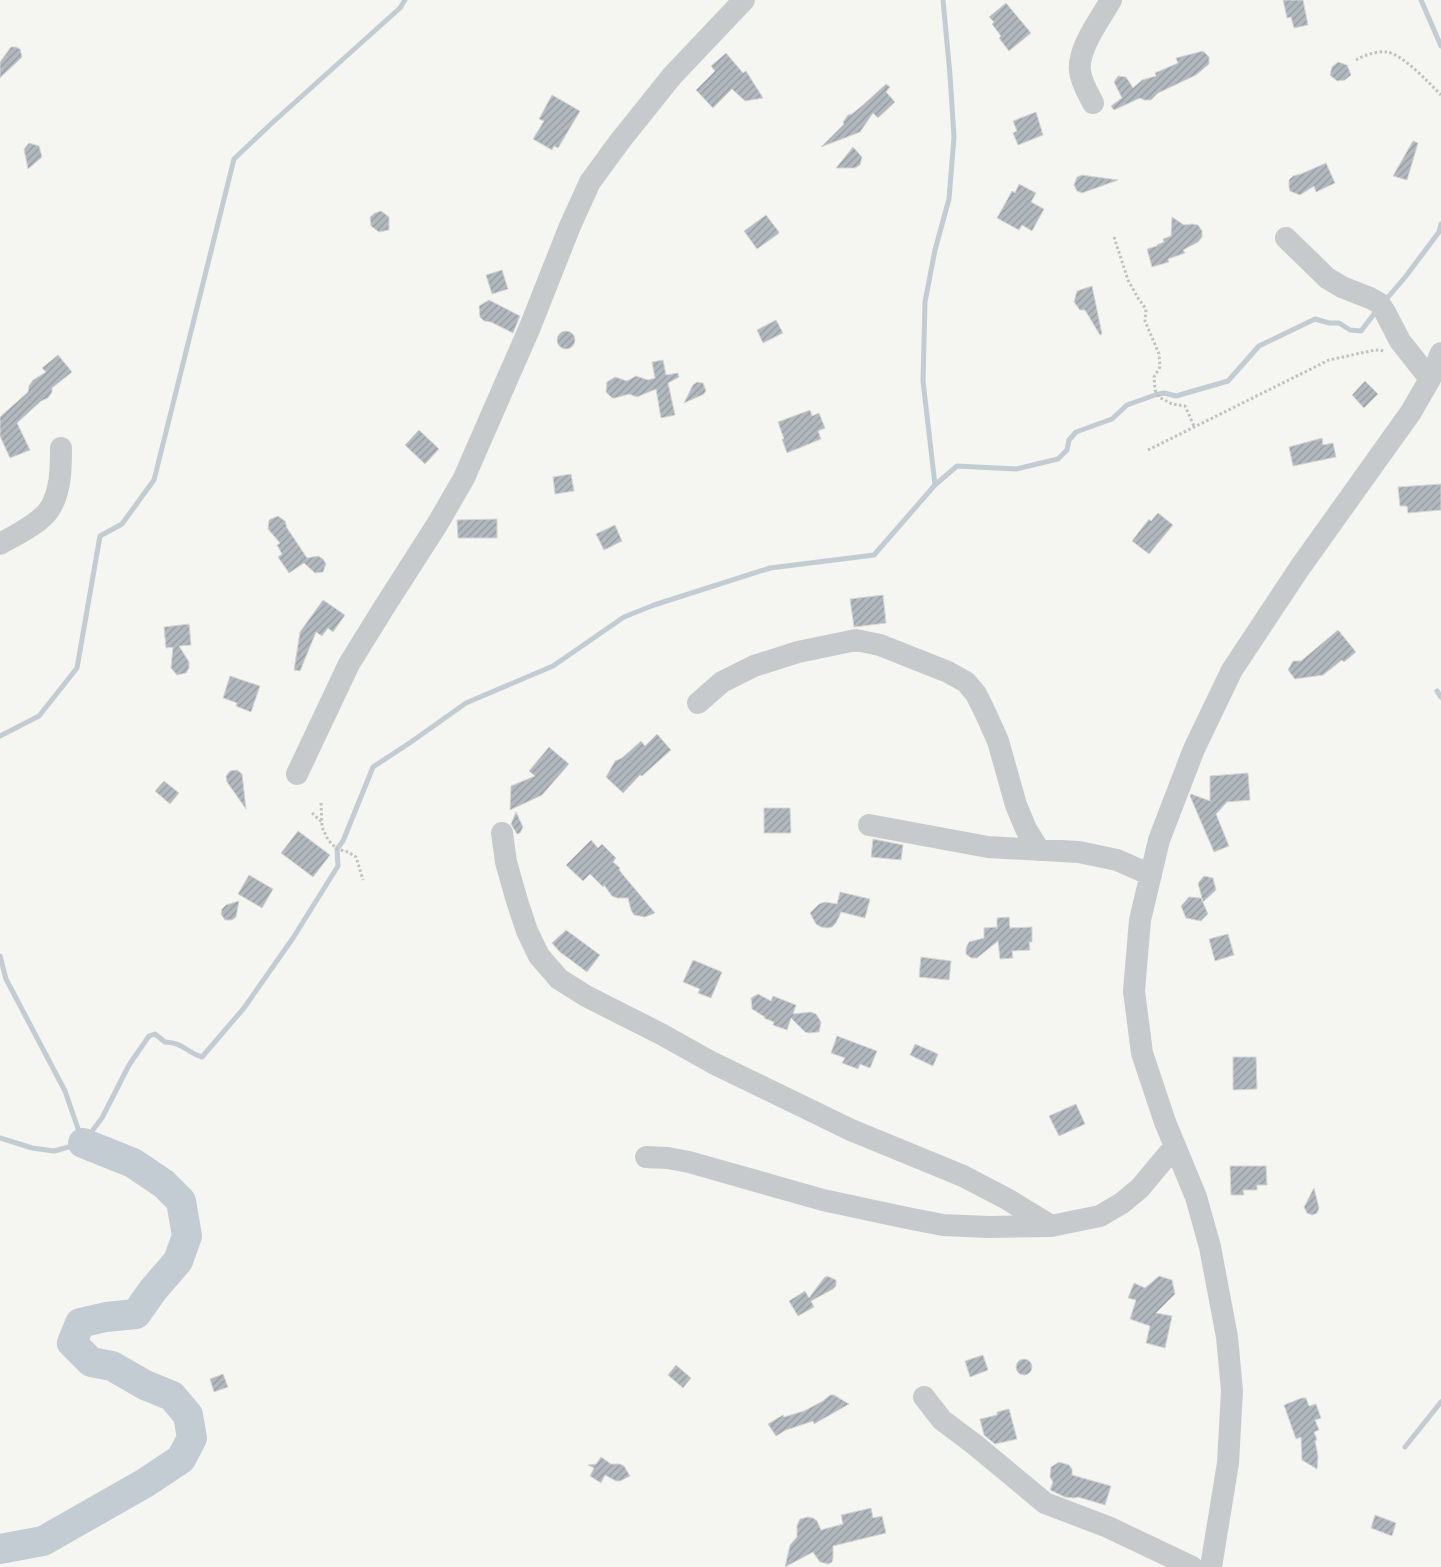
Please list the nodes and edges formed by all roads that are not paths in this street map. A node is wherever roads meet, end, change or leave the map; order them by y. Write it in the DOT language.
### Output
graph roads {
  1 [pos="744,0"];
  2 [pos="1112,0"];
  3 [pos="1093,103"];
  4 [pos="1286,238"];
  5 [pos="1441,353"];
  6 [pos="1430,379"];
  7 [pos="61,448"];
  8 [pos="0,544"];
  9 [pos="698,703"];
  10 [pos="297,774"];
  11 [pos="870,825"];
  12 [pos="502,833"];
  13 [pos="1039,850"];
  14 [pos="1151,875"];
  15 [pos="1175,1146"];
  16 [pos="646,1157"];
  17 [pos="1051,1226"];
  18 [pos="924,1397"];
  19 [pos="1192,1567"];
  20 [pos="1211,1567"];
  1 -- 10 [label="street"];
  2 -- 3 [label="street"];
  4 -- 6 [label="street"];
  5 -- 6 [label="street"];
  6 -- 14 [label="street"];
  7 -- 8 [label="street"];
  9 -- 13 [label="street"];
  11 -- 13 [label="street"];
  12 -- 17 [label="street"];
  13 -- 14 [label="street"];
  14 -- 15 [label="street"];
  15 -- 17 [label="street"];
  15 -- 20 [label="street"];
  16 -- 17 [label="street"];
  18 -- 19 [label="street"];
}
